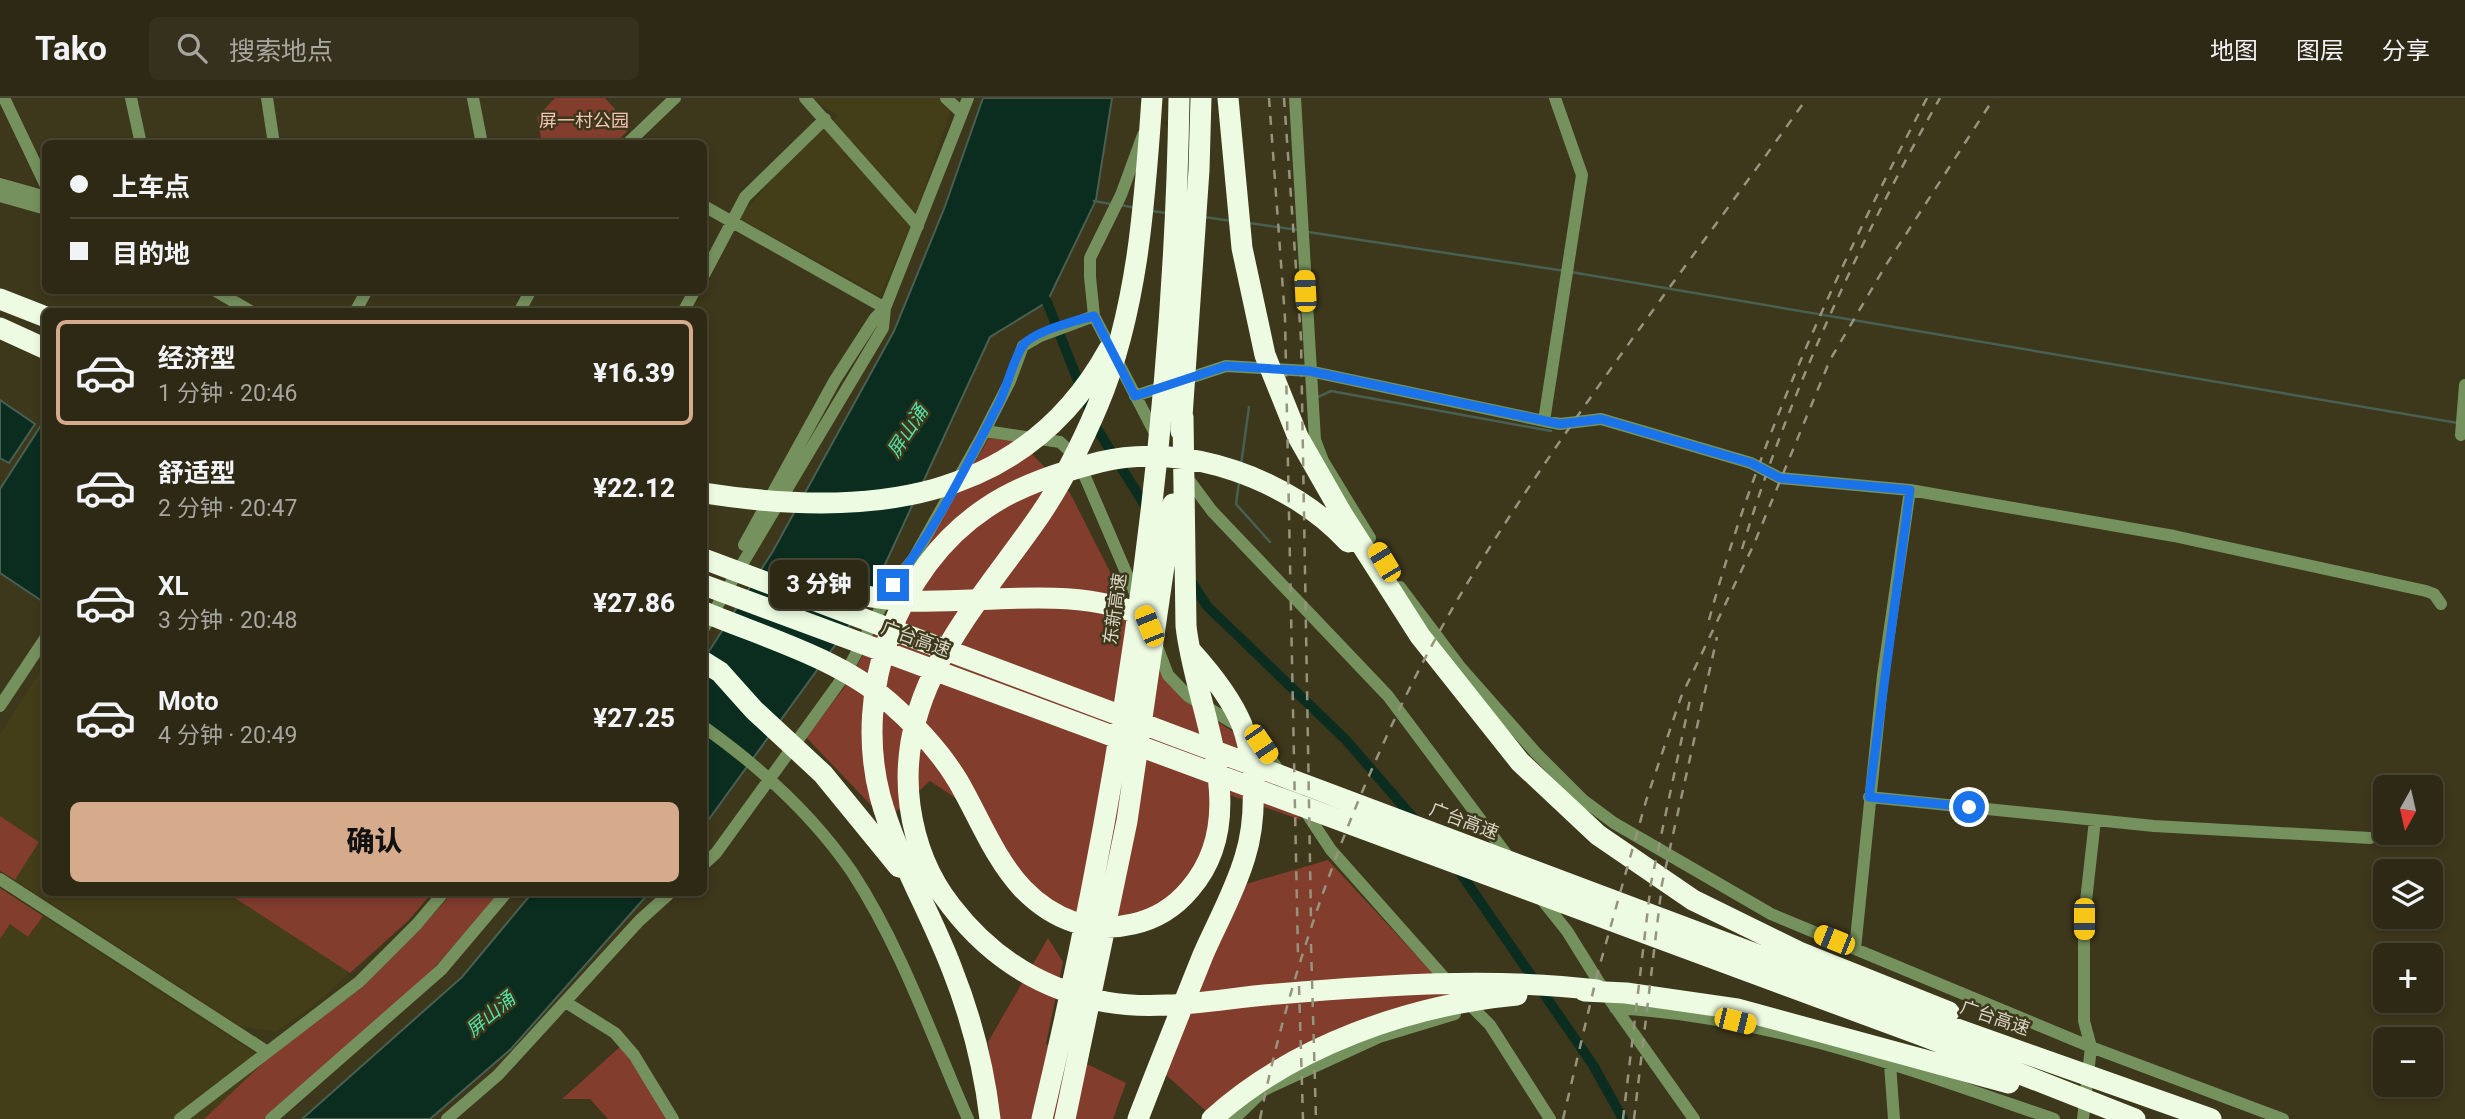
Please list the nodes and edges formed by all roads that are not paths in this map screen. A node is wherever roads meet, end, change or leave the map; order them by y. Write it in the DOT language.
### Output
graph roads {
  1 [pos="4,98"];
  2 [pos="131,98"];
  3 [pos="267,98"];
  4 [pos="473,98"];
  5 [pos="675,98"];
  6 [pos="805,98"];
  7 [pos="946,98"];
  8 [pos="968,98"];
  9 [pos="1154,98"];
  10 [pos="1179,98"];
  11 [pos="1200,98"];
  12 [pos="1228,98"];
  13 [pos="1295,98"];
  14 [pos="1555,98"];
  15 [pos="962,113"];
  16 [pos="825,119"];
  17 [pos="140,140"];
  18 [pos="273,140"];
  19 [pos="481,140"];
  20 [pos="631,140"];
  21 [pos="42,178"];
  22 [pos="0,184"];
  23 [pos="0,195"];
  24 [pos="42,196"];
  25 [pos="42,208"];
  26 [pos="707,208"];
  27 [pos="734,222"];
  28 [pos="918,226"];
  29 [pos="707,270"];
  30 [pos="221,294"];
  31 [pos="0,299"];
  32 [pos="244,308"];
  33 [pos="885,308"];
  34 [pos="42,315"];
  35 [pos="1124,315"];
  36 [pos="1094,316"];
  37 [pos="0,327"];
  38 [pos="42,340"];
  39 [pos="42,347"];
  40 [pos="1309,371"];
  41 [pos="2465,385"];
  42 [pos="1135,396"];
  43 [pos="1183,417"];
  44 [pos="1544,421"];
  45 [pos="2461,430"];
  46 [pos="985,431"];
  47 [pos="1910,490"];
  48 [pos="707,493"];
  49 [pos="707,559"];
  50 [pos="707,559"];
  51 [pos="1387,584"];
  52 [pos="707,586"];
  53 [pos="2441,604"];
  54 [pos="707,613"];
  55 [pos="707,618"];
  56 [pos="42,642"];
  57 [pos="707,664"];
  58 [pos="0,706"];
  59 [pos="707,729"];
  60 [pos="1869,797"];
  61 [pos="2095,820"];
  62 [pos="2370,838"];
  63 [pos="707,861"];
  64 [pos="0,879"];
  65 [pos="441,896"];
  66 [pos="504,896"];
  67 [pos="667,896"];
  68 [pos="921,900"];
  69 [pos="1855,949"];
  70 [pos="1597,990"];
  71 [pos="567,1003"];
  72 [pos="1473,1008"];
  73 [pos="1615,1008"];
  74 [pos="2091,1047"];
  75 [pos="266,1051"];
  76 [pos="1890,1064"];
  77 [pos="2122,1086"];
  78 [pos="2129,1117"];
  79 [pos="180,1119"];
  80 [pos="271,1119"];
  81 [pos="447,1119"];
  82 [pos="673,1119"];
  83 [pos="968,1119"];
  84 [pos="990,1119"];
  85 [pos="1042,1119"];
  86 [pos="1065,1119"];
  87 [pos="1138,1119"];
  88 [pos="1212,1119"];
  89 [pos="1234,1119"];
  90 [pos="1550,1119"];
  91 [pos="1694,1119"];
  92 [pos="1894,1119"];
  93 [pos="2054,1119"];
  94 [pos="2083,1119"];
  95 [pos="2211,1119"];
  96 [pos="2283,1119"];
  1 -- 21 [label="street"];
  2 -- 17 [label="street"];
  3 -- 18 [label="street"];
  4 -- 19 [label="street"];
  5 -- 20 [label="street"];
  6 -- 16 [label="street"];
  7 -- 15 [label="street"];
  8 -- 15 [label="street"];
  9 -- 35 [label="highway"];
  9 -- 36 [label="street"];
  10 -- 85 [label="highway, 东新高速"];
  11 -- 43 [label="highway"];
  12 -- 51 [label="highway"];
  13 -- 40 [label="street"];
  14 -- 44 [label="street"];
  15 -- 28 [label="street"];
  16 -- 27 [label="street"];
  16 -- 28 [label="street"];
  22 -- 24 [label="street"];
  23 -- 25 [label="street"];
  26 -- 27 [label="street"];
  27 -- 29 [label="street"];
  27 -- 33 [label="street"];
  28 -- 33 [label="street"];
  30 -- 32 [label="street"];
  31 -- 34 [label="highway"];
  33 -- 55 [label="street"];
  35 -- 48 [label="highway"];
  35 -- 70 [label="highway"];
  36 -- 42 [label="street"];
  36 -- 46 [label="street"];
  37 -- 38 [label="highway"];
  37 -- 39 [label="highway"];
  40 -- 42 [label="street"];
  40 -- 44 [label="street"];
  40 -- 69 [label="street"];
  41 -- 45 [label="street"];
  42 -- 73 [label="street"];
  43 -- 54 [label="highway"];
  43 -- 86 [label="highway"];
  44 -- 47 [label="street"];
  46 -- 63 [label="street"];
  46 -- 72 [label="street"];
  47 -- 53 [label="street"];
  47 -- 60 [label="street"];
  49 -- 77 [label="highway, 广台高速"];
  50 -- 87 [label="highway"];
  51 -- 68 [label="highway"];
  51 -- 77 [label="highway"];
  52 -- 78 [label="highway, 广台高速"];
  56 -- 58 [label="street"];
  57 -- 68 [label="highway"];
  59 -- 83 [label="street"];
  60 -- 61 [label="street"];
  60 -- 69 [label="street"];
  61 -- 62 [label="street"];
  61 -- 74 [label="street"];
  64 -- 75 [label="street"];
  65 -- 75 [label="street"];
  66 -- 80 [label="street"];
  67 -- 71 [label="street"];
  68 -- 84 [label="highway"];
  69 -- 74 [label="street"];
  70 -- 78 [label="highway"];
  70 -- 88 [label="highway"];
  71 -- 81 [label="street"];
  71 -- 82 [label="street"];
  72 -- 89 [label="street"];
  72 -- 90 [label="street"];
  73 -- 76 [label="street"];
  73 -- 91 [label="street"];
  74 -- 94 [label="street"];
  74 -- 96 [label="street"];
  75 -- 79 [label="street"];
  76 -- 92 [label="street"];
  76 -- 93 [label="street"];
  77 -- 95 [label="highway, 广台高速"];
}
